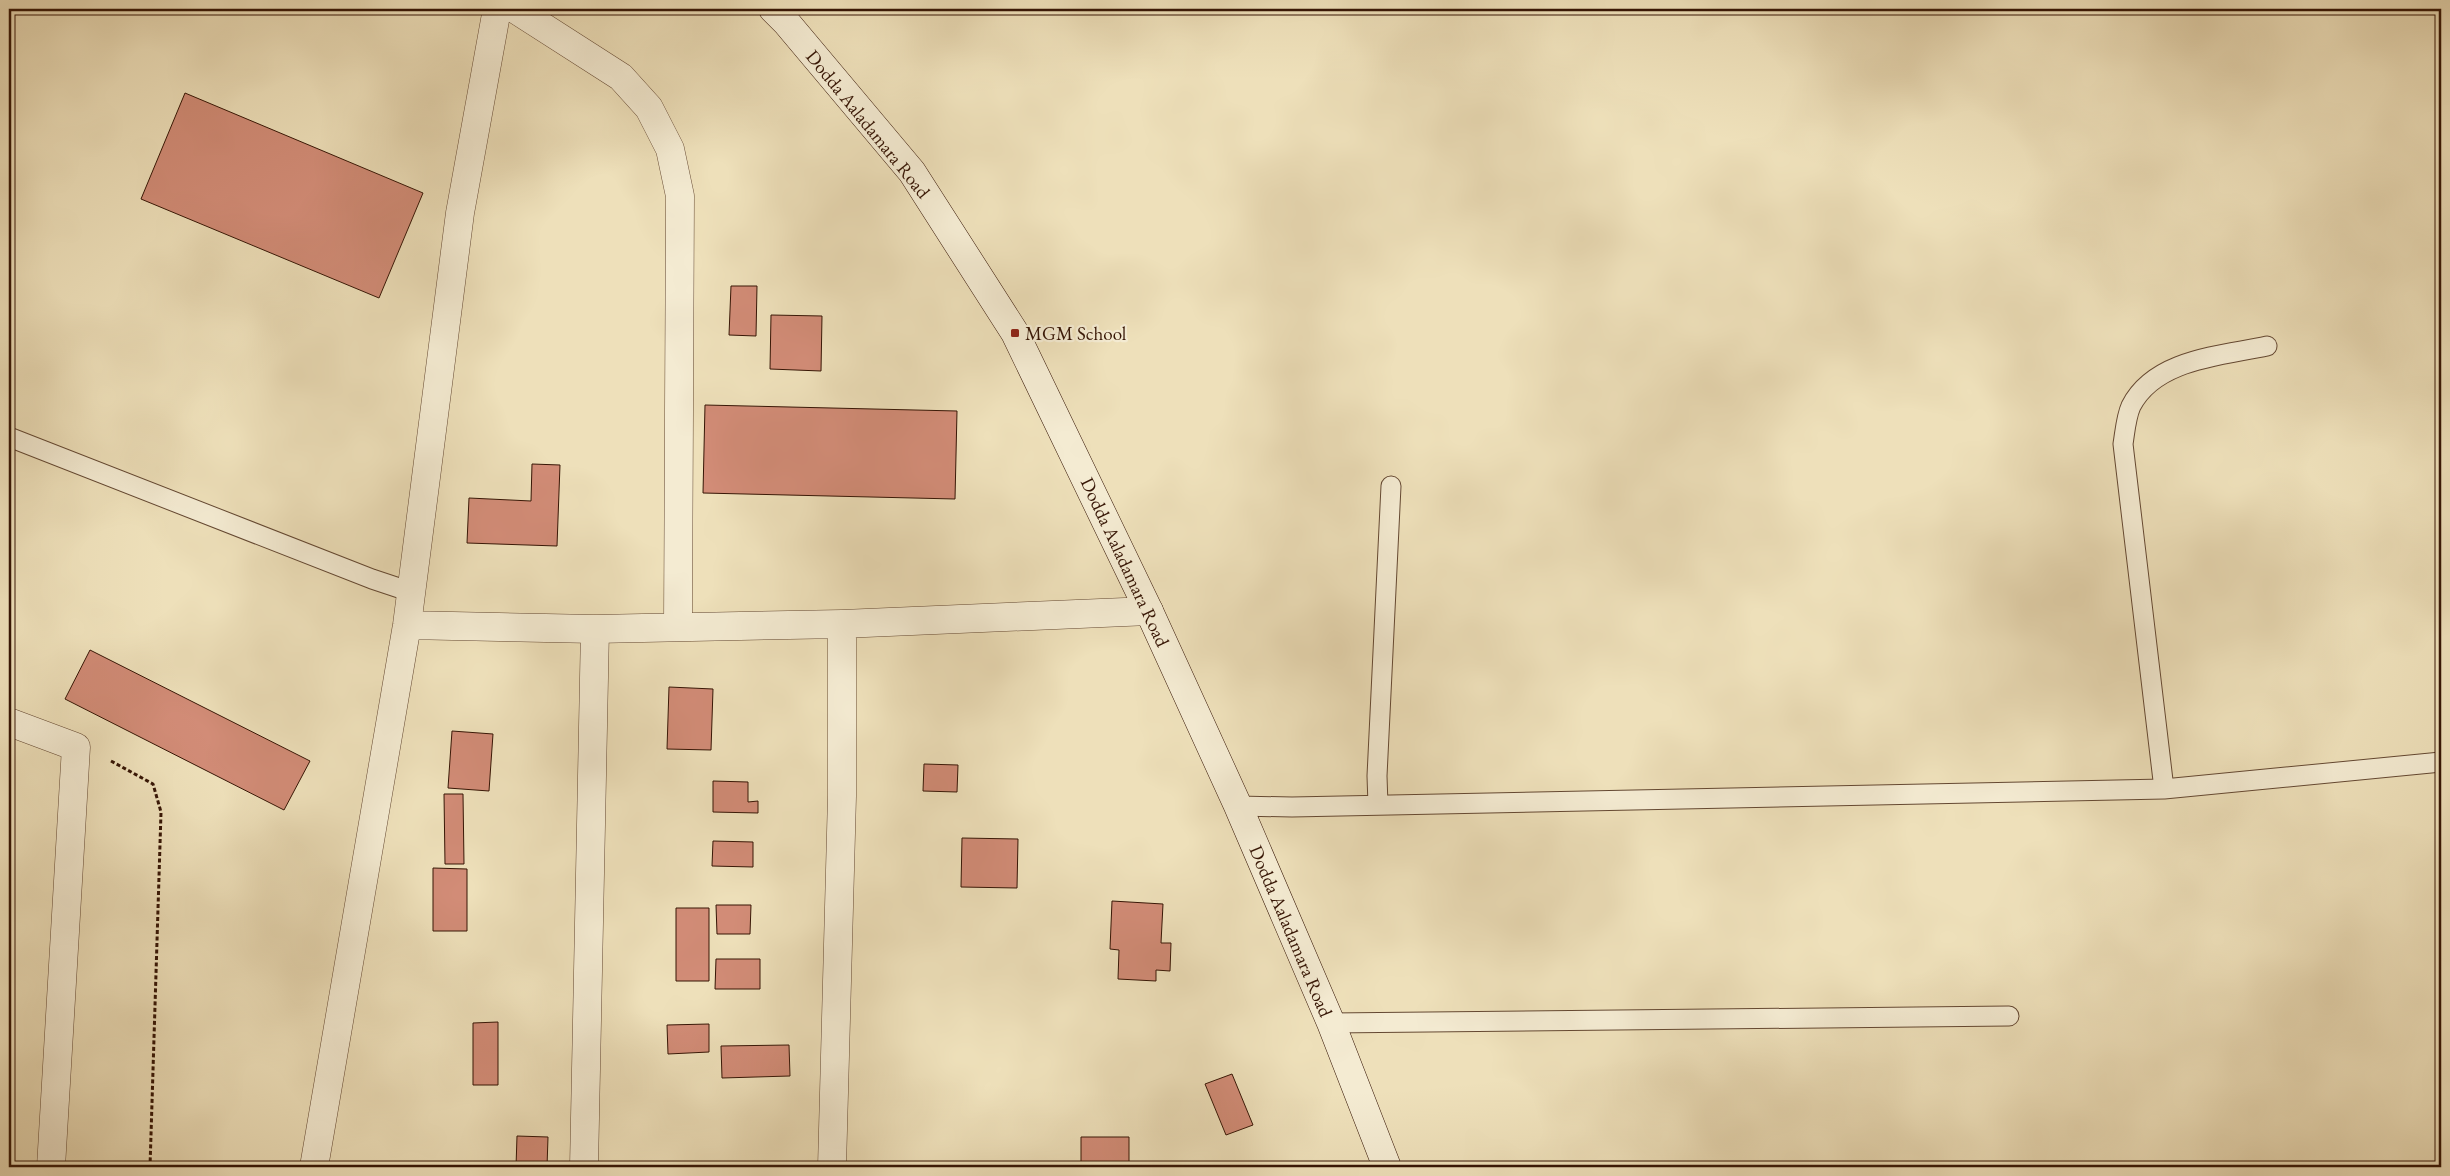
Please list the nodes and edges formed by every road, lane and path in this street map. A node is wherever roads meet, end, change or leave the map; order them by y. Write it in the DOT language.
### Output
graph roads {
  1 [pos="497,9"];
  2 [pos="515,9"];
  3 [pos="773,9"];
  4 [pos="2267,346"];
  5 [pos="9,437"];
  6 [pos="1391,486"];
  7 [pos="411,592"];
  8 [pos="1149,611"];
  9 [pos="842,624"];
  10 [pos="407,625"];
  11 [pos="678,627"];
  12 [pos="595,629"];
  13 [pos="9,722"];
  14 [pos="76,747"];
  15 [pos="2441,762"];
  16 [pos="2164,789"];
  17 [pos="1378,805"];
  18 [pos="1238,806"];
  19 [pos="2009,1016"];
  20 [pos="1331,1023"];
  21 [pos="51,1167"];
  22 [pos="150,1167"];
  23 [pos="314,1167"];
  24 [pos="584,1167"];
  25 [pos="832,1167"];
  26 [pos="1387,1167"];
  1 -- 7 [label="street"];
  2 -- 11 [label="street"];
  3 -- 8 [label="street, Dodda Aaladamara Road"];
  4 -- 16 [label="lane"];
  5 -- 7 [label="lane"];
  6 -- 17 [label="lane"];
  7 -- 10 [label="street"];
  8 -- 9 [label="street"];
  8 -- 18 [label="street, Dodda Aaladamara Road"];
  9 -- 11 [label="street"];
  9 -- 25 [label="street"];
  10 -- 12 [label="street"];
  10 -- 23 [label="street"];
  11 -- 12 [label="street"];
  12 -- 24 [label="street"];
  13 -- 14 [label="street"];
  14 -- 21 [label="street"];
  14 -- 22 [label="path"];
  15 -- 16 [label="lane"];
  16 -- 17 [label="lane"];
  17 -- 18 [label="lane"];
  18 -- 20 [label="street, Dodda Aaladamara Road"];
  19 -- 20 [label="lane"];
  20 -- 26 [label="street, Dodda Aaladamara Road"];
}
